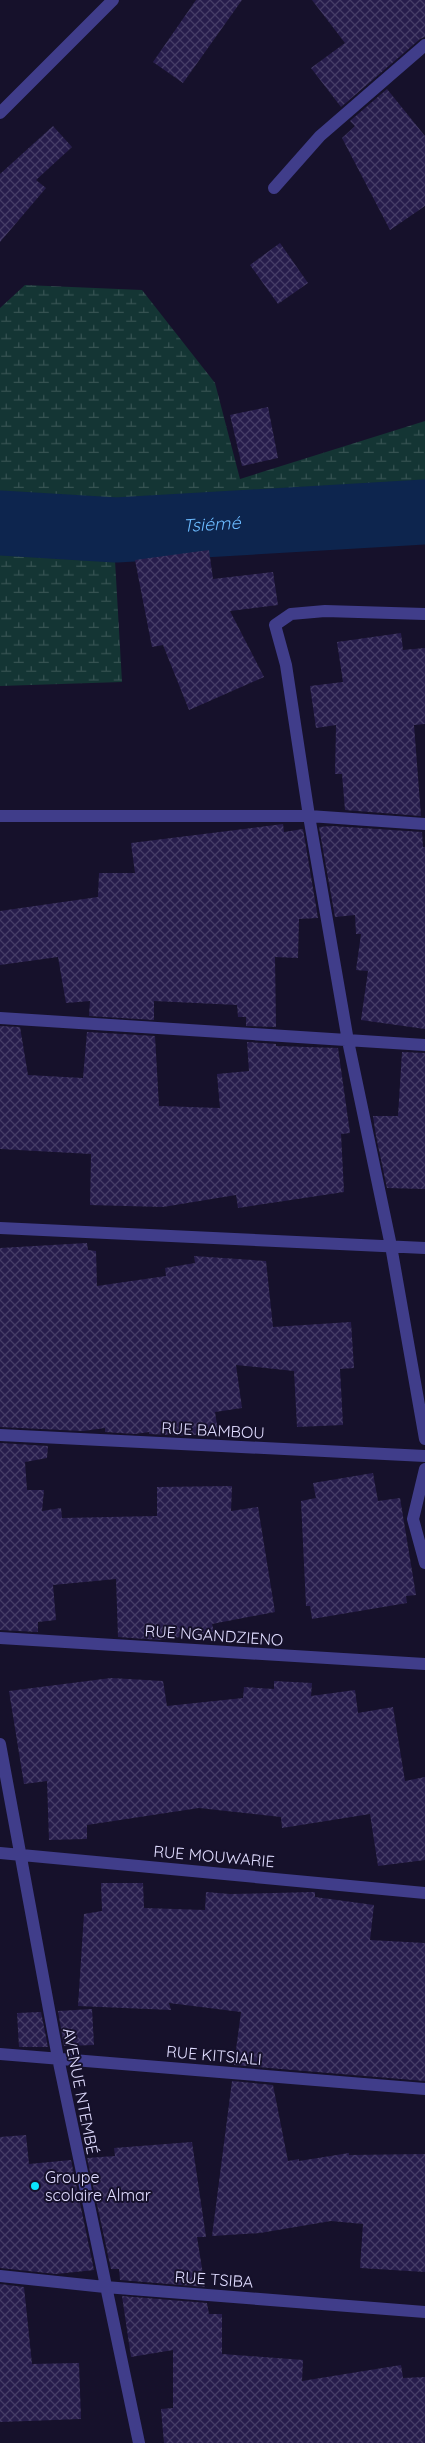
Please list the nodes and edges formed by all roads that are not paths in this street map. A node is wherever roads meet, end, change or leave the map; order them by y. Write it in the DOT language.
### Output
graph roads {
  1 [pos="113,0"];
  2 [pos="425,45"];
  3 [pos="0,113"];
  4 [pos="274,188"];
  5 [pos="425,614"];
  6 [pos="0,816"];
  7 [pos="309,816"];
  8 [pos="425,824"];
  9 [pos="0,1018"];
  10 [pos="348,1041"];
  11 [pos="425,1044"];
  12 [pos="0,1228"];
  13 [pos="391,1246"];
  14 [pos="425,1248"];
  15 [pos="0,1435"];
  16 [pos="425,1439"];
  17 [pos="425,1456"];
  18 [pos="425,1469"];
  19 [pos="425,1563"];
  20 [pos="0,1638"];
  21 [pos="425,1664"];
  22 [pos="0,1744"];
  23 [pos="0,1853"];
  24 [pos="19,1854"];
  25 [pos="425,1893"];
  26 [pos="0,2054"];
  27 [pos="58,2058"];
  28 [pos="425,2089"];
  29 [pos="0,2276"];
  30 [pos="105,2287"];
  31 [pos="425,2312"];
  32 [pos="139,2443"];
  1 -- 3 [label="street"];
  2 -- 4 [label="street"];
  5 -- 7 [label="street"];
  6 -- 7 [label="street"];
  7 -- 8 [label="street"];
  7 -- 10 [label="street"];
  9 -- 10 [label="street"];
  10 -- 11 [label="street"];
  10 -- 13 [label="street"];
  12 -- 13 [label="street"];
  13 -- 14 [label="street"];
  13 -- 16 [label="street"];
  15 -- 17 [label="street, RUE BAMBOU"];
  18 -- 19 [label="street"];
  20 -- 21 [label="street, RUE NGANDZIENO"];
  22 -- 24 [label="street, AVENUE NTEMBÉ"];
  23 -- 24 [label="street, RUE MOUWARIE"];
  24 -- 25 [label="street, RUE MOUWARIE"];
  24 -- 27 [label="street, AVENUE NTEMBÉ"];
  26 -- 27 [label="street, RUE KITSIALI"];
  27 -- 28 [label="street, RUE KITSIALI"];
  27 -- 30 [label="street, AVENUE NTEMBÉ"];
  29 -- 30 [label="street, RUE TSIBA"];
  30 -- 31 [label="street, RUE TSIBA"];
  30 -- 32 [label="street, AVENUE NTEMBÉ"];
}
